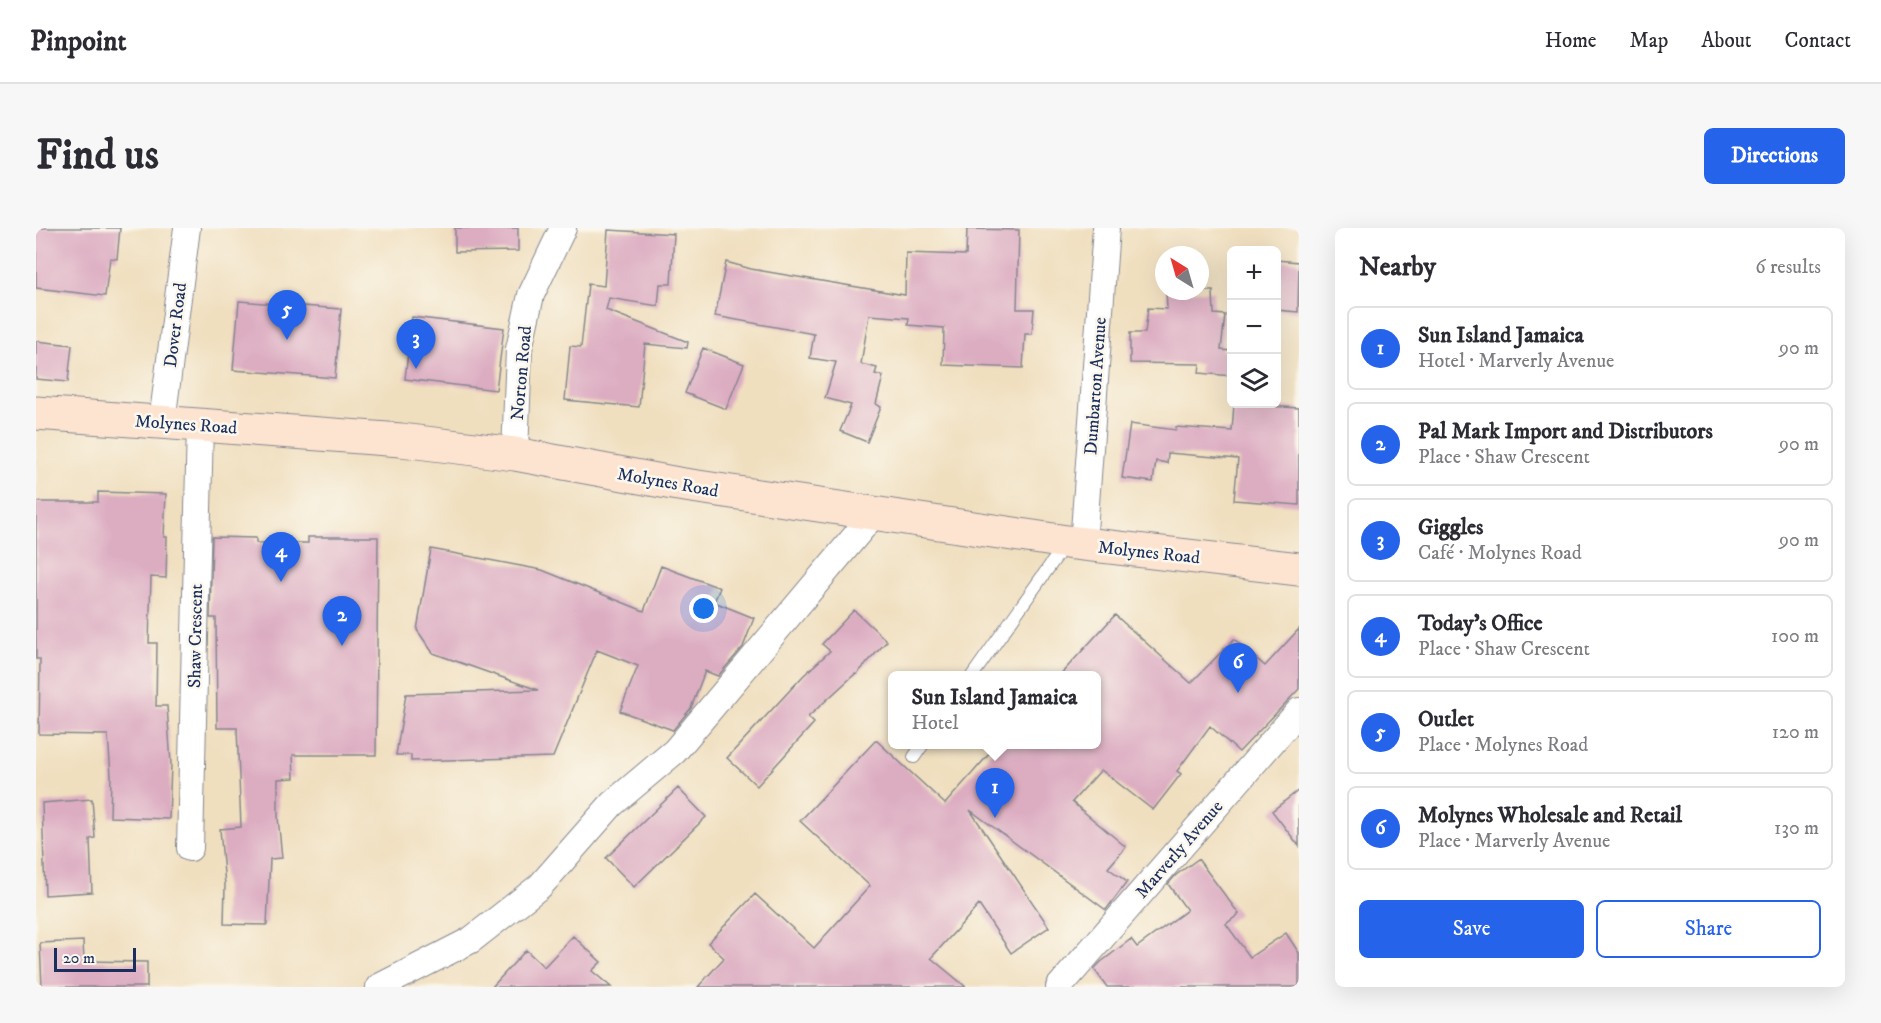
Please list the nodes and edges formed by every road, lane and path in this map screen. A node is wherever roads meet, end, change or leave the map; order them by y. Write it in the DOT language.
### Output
graph roads {
  1 [pos="187,228"];
  2 [pos="562,228"];
  3 [pos="1106,228"];
  4 [pos="36,413"];
  5 [pos="162,422"];
  6 [pos="200,425"];
  7 [pos="515,454"];
  8 [pos="874,513"];
  9 [pos="1075,544"];
  10 [pos="1299,569"];
  11 [pos="975,671"];
  12 [pos="1299,711"];
  13 [pos="920,749"];
  14 [pos="914,758"];
  15 [pos="190,848"];
  16 [pos="379,987"];
  17 [pos="1059,987"];
  1 -- 5 [label="street, Dover Road"];
  2 -- 7 [label="street, Norton Road"];
  3 -- 9 [label="street, Dumbarton Avenue"];
  4 -- 5 [label="main road, Molynes Road"];
  5 -- 6 [label="main road, Molynes Road"];
  6 -- 7 [label="main road, Molynes Road"];
  6 -- 15 [label="street, Shaw Crescent"];
  7 -- 8 [label="main road, Molynes Road"];
  8 -- 9 [label="main road, Molynes Road"];
  8 -- 16 [label="street"];
  9 -- 10 [label="main road, Molynes Road"];
  9 -- 11 [label="lane"];
  12 -- 17 [label="street, Marverly Avenue"];
  13 -- 14 [label="lane"];
}
